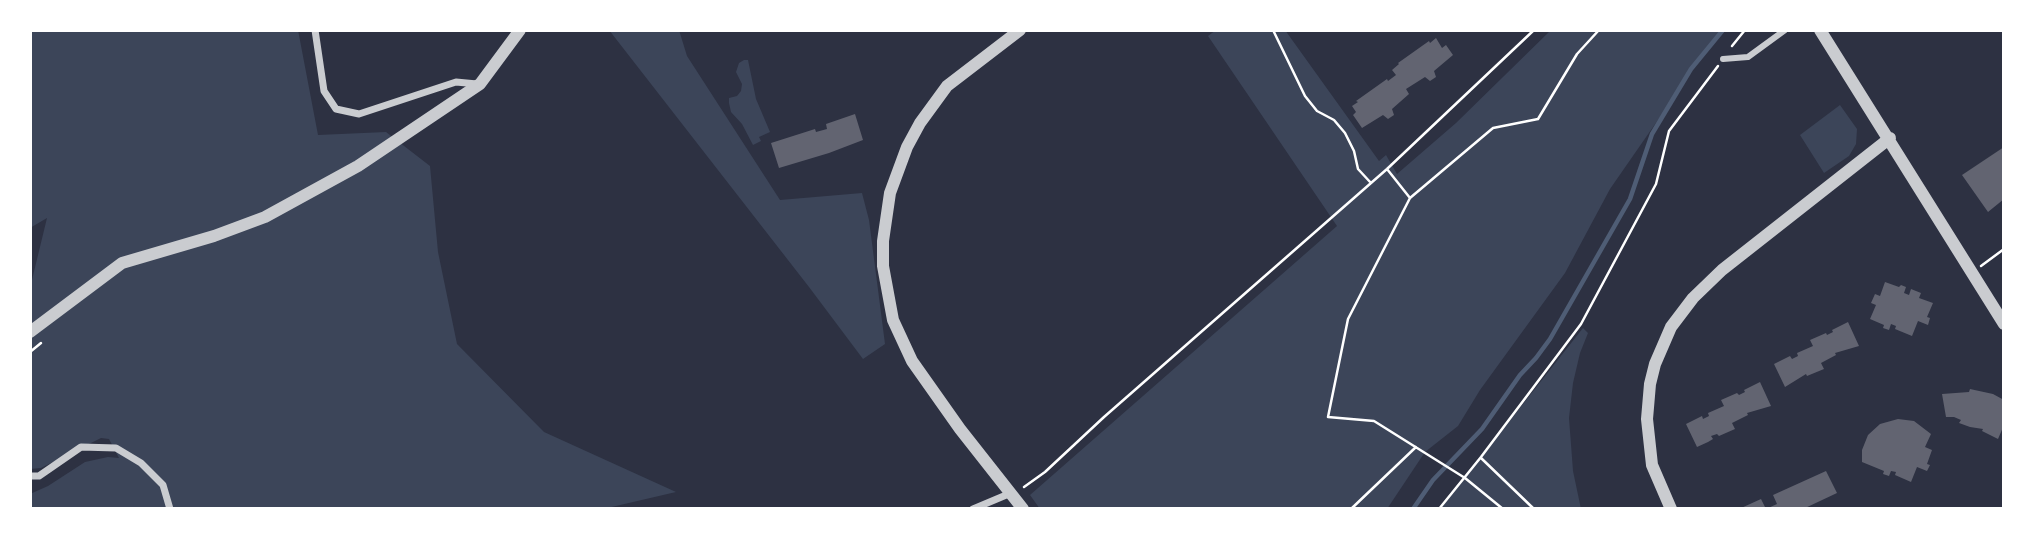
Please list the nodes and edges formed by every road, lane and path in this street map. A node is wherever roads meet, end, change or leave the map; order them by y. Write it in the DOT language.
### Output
graph roads {
  1 [pos="315,30"];
  2 [pos="520,30"];
  3 [pos="1020,30"];
  4 [pos="1273,30"];
  5 [pos="1534,30"];
  6 [pos="1599,30"];
  7 [pos="1745,30"];
  8 [pos="1785,30"];
  9 [pos="1826,32"];
  10 [pos="1723,59"];
  11 [pos="480,84"];
  12 [pos="1890,138"];
  13 [pos="1387,169"];
  14 [pos="1371,183"];
  15 [pos="1410,198"];
  16 [pos="2004,249"];
  17 [pos="1973,272"];
  18 [pos="2004,324"];
  19 [pos="30,332"];
  20 [pos="1416,447"];
  21 [pos="1481,457"];
  22 [pos="30,476"];
  23 [pos="1465,478"];
  24 [pos="1011,493"];
  25 [pos="170,509"];
  26 [pos="973,509"];
  27 [pos="1023,509"];
  28 [pos="1351,509"];
  29 [pos="1439,509"];
  30 [pos="1503,509"];
  31 [pos="1534,509"];
  32 [pos="1671,509"];
  1 -- 11 [label="street"];
  2 -- 11 [label="street"];
  3 -- 24 [label="street"];
  4 -- 14 [label="path"];
  5 -- 13 [label="path"];
  6 -- 15 [label="path"];
  7 -- 10 [label="path"];
  8 -- 10 [label="street"];
  9 -- 12 [label="street"];
  10 -- 21 [label="path"];
  11 -- 19 [label="street"];
  12 -- 17 [label="street"];
  12 -- 32 [label="street"];
  13 -- 14 [label="path"];
  13 -- 15 [label="path"];
  14 -- 24 [label="path"];
  15 -- 20 [label="path"];
  16 -- 17 [label="path"];
  17 -- 18 [label="street"];
  20 -- 23 [label="path"];
  20 -- 28 [label="path"];
  21 -- 23 [label="path"];
  21 -- 31 [label="path"];
  22 -- 25 [label="street"];
  23 -- 29 [label="path"];
  23 -- 30 [label="path"];
  24 -- 26 [label="street"];
  24 -- 27 [label="street"];
}
